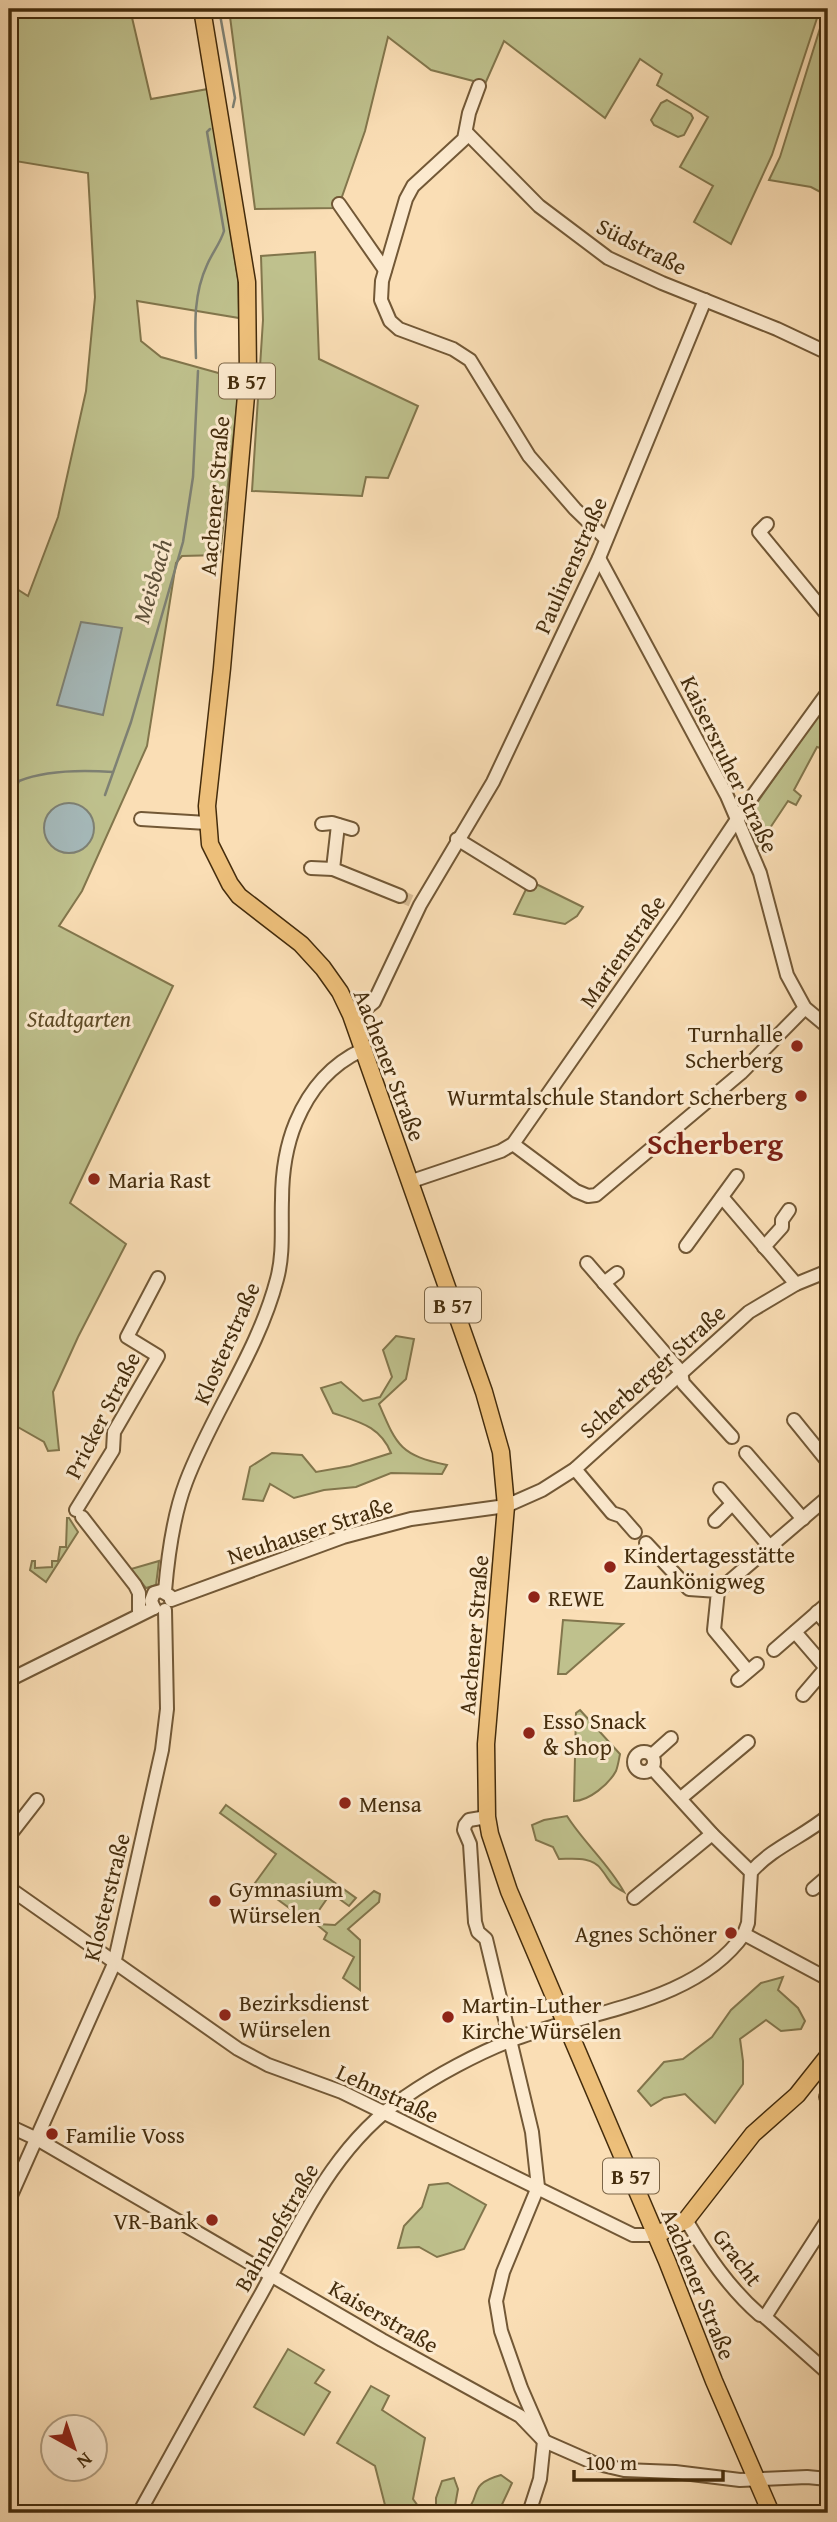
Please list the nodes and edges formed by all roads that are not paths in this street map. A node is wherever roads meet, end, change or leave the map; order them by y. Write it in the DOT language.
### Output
graph roads {
  1 [pos="202,9"];
  2 [pos="479,86"];
  3 [pos="466,132"];
  4 [pos="339,204"];
  5 [pos="386,270"];
  6 [pos="705,300"];
  7 [pos="828,353"];
  8 [pos="766,524"];
  9 [pos="607,539"];
  10 [pos="599,558"];
  11 [pos="828,615"];
  12 [pos="828,692"];
  13 [pos="141,819"];
  14 [pos="738,820"];
  15 [pos="207,822"];
  16 [pos="322,824"];
  17 [pos="338,825"];
  18 [pos="352,829"];
  19 [pos="457,839"];
  20 [pos="311,868"];
  21 [pos="333,869"];
  22 [pos="530,884"];
  23 [pos="400,896"];
  24 [pos="805,1008"];
  25 [pos="351,1015"];
  26 [pos="828,1027"];
  27 [pos="362,1050"];
  28 [pos="513,1144"];
  29 [pos="737,1176"];
  30 [pos="409,1182"];
  31 [pos="722,1197"];
  32 [pos="789,1210"];
  33 [pos="686,1246"];
  34 [pos="764,1247"];
  35 [pos="587,1263"];
  36 [pos="828,1271"];
  37 [pos="617,1273"];
  38 [pos="159,1278"];
  39 [pos="604,1283"];
  40 [pos="796,1284"];
  41 [pos="681,1372"];
  42 [pos="794,1420"];
  43 [pos="732,1437"];
  44 [pos="746,1453"];
  45 [pos="828,1462"];
  46 [pos="575,1469"];
  47 [pos="720,1489"];
  48 [pos="828,1497"];
  49 [pos="732,1504"];
  50 [pos="506,1506"];
  51 [pos="803,1519"];
  52 [pos="715,1521"];
  53 [pos="635,1532"];
  54 [pos="646,1543"];
  55 [pos="770,1546"];
  56 [pos="718,1591"];
  57 [pos="158,1600"];
  58 [pos="828,1603"];
  59 [pos="817,1612"];
  60 [pos="139,1614"];
  61 [pos="828,1625"];
  62 [pos="795,1632"];
  63 [pos="774,1650"];
  64 [pos="748,1672"];
  65 [pos="9,1680"];
  66 [pos="803,1695"];
  67 [pos="671,1738"];
  68 [pos="748,1742"];
  69 [pos="681,1798"];
  70 [pos="37,1800"];
  71 [pos="828,1816"];
  72 [pos="487,1817"];
  73 [pos="712,1834"];
  74 [pos="9,1836"];
  75 [pos="751,1872"];
  76 [pos="828,1876"];
  77 [pos="9,1888"];
  78 [pos="813,1889"];
  79 [pos="634,1898"];
  80 [pos="744,1934"];
  81 [pos="114,1964"];
  82 [pos="828,1979"];
  83 [pos="565,2022"];
  84 [pos="510,2040"];
  85 [pos="828,2056"];
  86 [pos="385,2113"];
  87 [pos="9,2126"];
  88 [pos="37,2139"];
  89 [pos="538,2187"];
  90 [pos="9,2200"];
  91 [pos="828,2219"];
  92 [pos="686,2220"];
  93 [pos="656,2235"];
  94 [pos="271,2276"];
  95 [pos="762,2316"];
  96 [pos="828,2373"];
  97 [pos="544,2441"];
  98 [pos="828,2479"];
  99 [pos="755,2480"];
  100 [pos="139,2513"];
  101 [pos="529,2513"];
  102 [pos="771,2513"];
  1 -- 15 [label="main road, Aachener Straße / B 57"];
  2 -- 3 [label="street"];
  3 -- 5 [label="street"];
  3 -- 6 [label="street, Südstraße"];
  4 -- 5 [label="street"];
  5 -- 9 [label="street"];
  6 -- 7 [label="street, Südstraße"];
  6 -- 9 [label="street, Paulinenstraße"];
  8 -- 11 [label="street"];
  9 -- 10 [label="street, Paulinenstraße"];
  10 -- 14 [label="street, Kaisersruher Straße"];
  10 -- 19 [label="street, Paulinenstraße"];
  12 -- 14 [label="street, Marienstraße"];
  13 -- 15 [label="street"];
  14 -- 24 [label="street, Kaisersruher Straße"];
  14 -- 28 [label="street, Marienstraße"];
  15 -- 25 [label="main road, Aachener Straße / B 57"];
  16 -- 17 [label="street"];
  17 -- 18 [label="street"];
  17 -- 21 [label="street"];
  19 -- 22 [label="street"];
  19 -- 25 [label="street, Paulinenstraße"];
  20 -- 21 [label="street"];
  21 -- 23 [label="street"];
  24 -- 26 [label="street, Kaisersruher Straße"];
  24 -- 28 [label="street"];
  25 -- 27 [label="main road, Aachener Straße / B 57"];
  27 -- 30 [label="main road, Aachener Straße / B 57"];
  27 -- 57 [label="street, Klosterstraße"];
  28 -- 30 [label="street"];
  29 -- 31 [label="street"];
  30 -- 50 [label="main road, Aachener Straße / B 57"];
  31 -- 33 [label="street"];
  31 -- 34 [label="street"];
  32 -- 34 [label="street"];
  34 -- 40 [label="street"];
  35 -- 39 [label="street"];
  36 -- 40 [label="street, Scherberger Straße"];
  37 -- 39 [label="street"];
  38 -- 57 [label="street, Pricker Straße"];
  39 -- 41 [label="street"];
  40 -- 41 [label="street, Scherberger Straße"];
  41 -- 43 [label="street"];
  41 -- 46 [label="street, Scherberger Straße"];
  42 -- 45 [label="street"];
  44 -- 51 [label="street"];
  46 -- 50 [label="street, Scherberger Straße"];
  46 -- 53 [label="street"];
  47 -- 49 [label="street"];
  48 -- 51 [label="street"];
  49 -- 52 [label="street"];
  49 -- 55 [label="street"];
  50 -- 57 [label="street, Neuhauser Straße"];
  50 -- 72 [label="main road, Aachener Straße / B 57"];
  51 -- 55 [label="street"];
  54 -- 56 [label="street"];
  55 -- 56 [label="street"];
  56 -- 64 [label="street"];
  57 -- 60 [label="street"];
  57 -- 60 [label="street, Neuhauser Straße"];
  57 -- 81 [label="street, Klosterstraße"];
  58 -- 59 [label="street"];
  59 -- 61 [label="street"];
  59 -- 62 [label="street"];
  60 -- 65 [label="street, Neuhauser Straße"];
  62 -- 63 [label="street"];
  62 -- 66 [label="street"];
  67 -- 69 [label="street"];
  68 -- 69 [label="street"];
  69 -- 73 [label="street"];
  70 -- 74 [label="street"];
  71 -- 75 [label="street"];
  72 -- 83 [label="main road, Aachener Straße / B 57"];
  72 -- 84 [label="street"];
  73 -- 75 [label="street"];
  73 -- 79 [label="street"];
  75 -- 80 [label="street"];
  76 -- 78 [label="street"];
  77 -- 81 [label="street, Lehnstraße"];
  80 -- 82 [label="street"];
  80 -- 83 [label="street, Bahnhofstraße"];
  81 -- 86 [label="street, Lehnstraße"];
  81 -- 88 [label="street, Klosterstraße"];
  83 -- 84 [label="street, Bahnhofstraße"];
  83 -- 93 [label="main road, Aachener Straße / B 57"];
  84 -- 86 [label="street, Bahnhofstraße"];
  84 -- 89 [label="street"];
  85 -- 92 [label="main road"];
  86 -- 89 [label="street, Lehnstraße"];
  86 -- 94 [label="street, Bahnhofstraße"];
  87 -- 88 [label="street, Kaiserstraße"];
  88 -- 90 [label="street, Klosterstraße"];
  88 -- 94 [label="street, Kaiserstraße"];
  89 -- 93 [label="street, Lehnstraße"];
  89 -- 97 [label="street"];
  91 -- 95 [label="street"];
  92 -- 93 [label="main road"];
  92 -- 95 [label="street, Gracht"];
  93 -- 99 [label="main road, Aachener Straße / B 57"];
  94 -- 97 [label="street, Kaiserstraße"];
  94 -- 100 [label="street, Bahnhofstraße"];
  95 -- 96 [label="street, Gracht"];
  97 -- 99 [label="street, Kaiserstraße"];
  97 -- 101 [label="street"];
  98 -- 99 [label="street, Kaiserstraße"];
  99 -- 102 [label="main road, B 57"];
}
